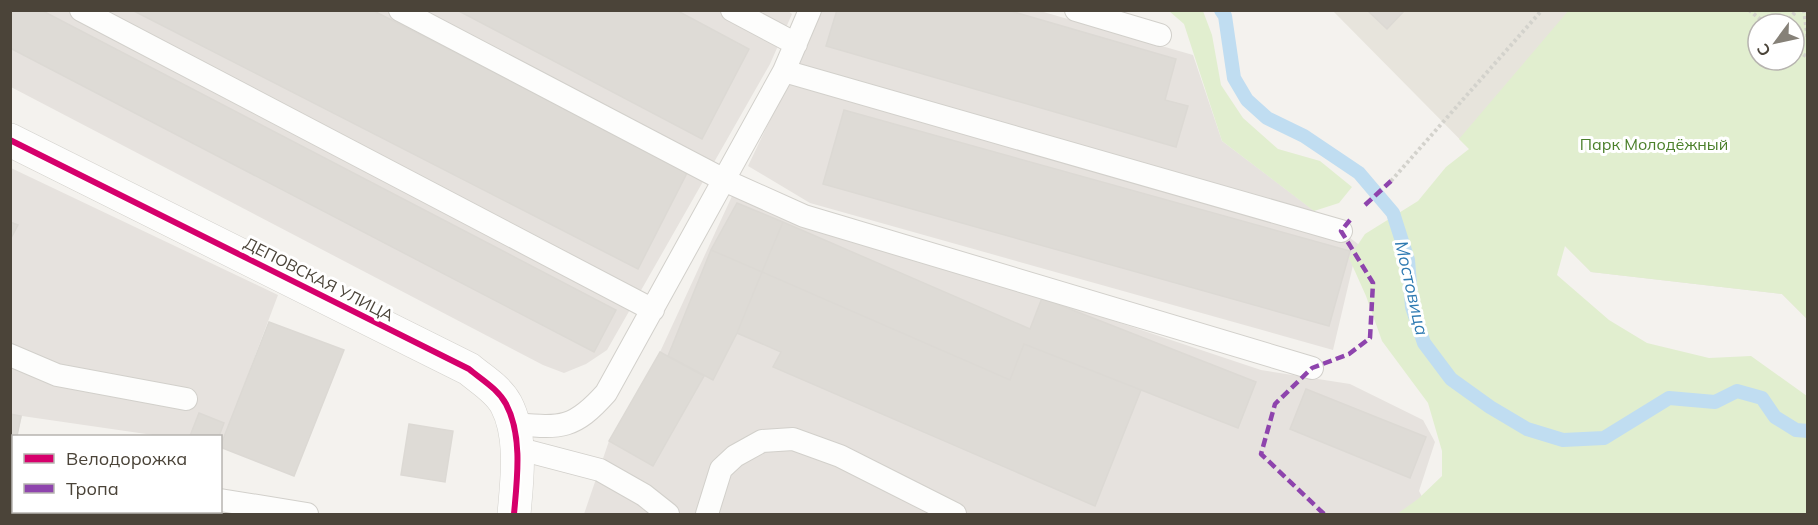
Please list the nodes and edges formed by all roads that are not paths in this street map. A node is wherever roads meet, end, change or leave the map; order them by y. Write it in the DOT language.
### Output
graph roads {
  1 [pos="81,10"];
  2 [pos="400,10"];
  3 [pos="732,10"];
  4 [pos="810,10"];
  5 [pos="1076,10"];
  6 [pos="1160,35"];
  7 [pos="796,44"];
  8 [pos="784,71"];
  9 [pos="10,140"];
  10 [pos="726,181"];
  11 [pos="1341,231"];
  12 [pos="653,310"];
  13 [pos="10,356"];
  14 [pos="1312,368"];
  15 [pos="186,399"];
  16 [pos="514,436"];
  17 [pos="222,500"];
  18 [pos="307,514"];
  19 [pos="514,514"];
  20 [pos="668,514"];
  21 [pos="707,514"];
  22 [pos="955,514"];
  1 -- 12 [label="lane"];
  2 -- 10 [label="lane"];
  3 -- 7 [label="lane"];
  4 -- 7 [label="lane"];
  5 -- 6 [label="lane"];
  7 -- 8 [label="lane"];
  8 -- 10 [label="lane"];
  8 -- 11 [label="lane"];
  9 -- 16 [label="street, ДЕПОВСКАЯ УЛИЦА"];
  10 -- 12 [label="lane"];
  10 -- 14 [label="lane"];
  12 -- 16 [label="lane"];
  13 -- 15 [label="lane"];
  16 -- 19 [label="street, ДЕПОВСКАЯ УЛИЦА"];
  16 -- 20 [label="lane"];
  17 -- 18 [label="lane"];
  21 -- 22 [label="lane"];
}
